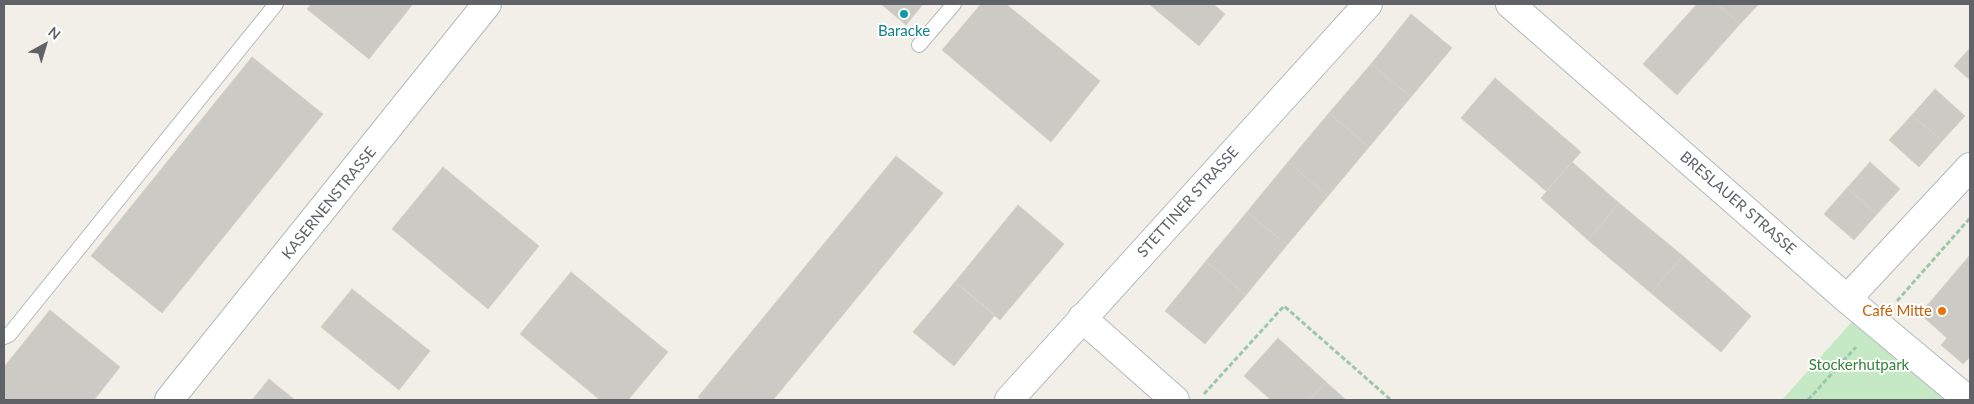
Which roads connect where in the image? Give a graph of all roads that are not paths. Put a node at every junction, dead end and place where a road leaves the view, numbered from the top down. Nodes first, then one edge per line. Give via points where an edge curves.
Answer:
1 (276, 4) edge
2 (488, 4) edge
3 (954, 4) edge
4 (1368, 4) edge
5 (1510, 4) edge
6 (919, 45) dead end
7 (1970, 167) edge
8 (1847, 298) junction
9 (1082, 318) junction
10 (4, 337) edge
11 (170, 400) edge
12 (1009, 400) edge
13 (1176, 400) edge
14 (1968, 400) edge

1 - 10 lane via 9,335
2 - 11 street, KASERNENSTRASSE
3 - 6 lane
4 - 9 street, STETTINER STRASSE
5 - 8 street, BRESLAUER STRASSE
7 - 8 street
8 - 14 street, BRESLAUER STRASSE
9 - 12 street, STETTINER STRASSE
9 - 13 street

